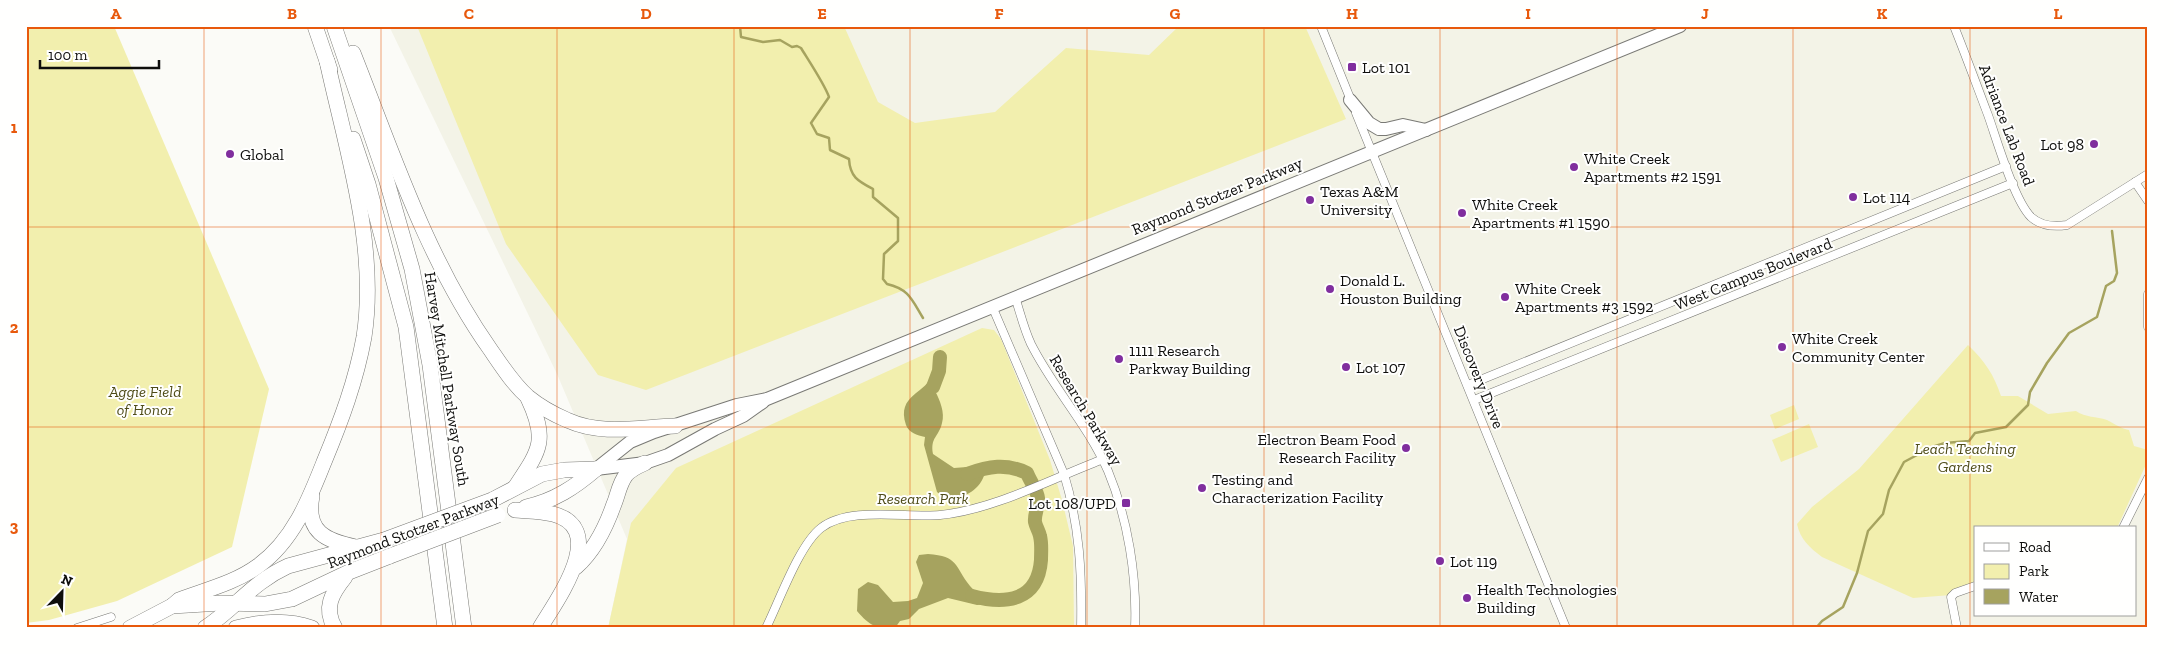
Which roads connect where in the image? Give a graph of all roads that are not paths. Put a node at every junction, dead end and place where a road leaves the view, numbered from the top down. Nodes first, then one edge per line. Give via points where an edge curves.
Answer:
1 (315, 26) edge
2 (334, 26) edge
3 (343, 26) edge
4 (1321, 26) edge
5 (1680, 26) edge
6 (1954, 26) edge
7 (327, 61) junction
8 (1350, 100) junction
9 (1426, 130) junction
10 (1373, 152) junction
11 (2006, 166) junction
12 (2148, 174) edge
13 (2135, 182) junction
14 (2013, 183) junction
15 (2148, 201) edge
16 (2148, 294) edge
17 (1015, 297) junction
18 (992, 306) junction
19 (2148, 327) edge
20 (1545, 354) junction
21 (1551, 369) junction
22 (1468, 385) junction
23 (527, 396) junction
24 (767, 399) junction
25 (1474, 400) junction
26 (676, 426) junction
27 (1101, 460) junction
28 (646, 463) junction
29 (596, 469) junction
30 (1064, 474) junction
31 (2148, 478) edge
32 (314, 487) junction
33 (516, 487) junction
34 (515, 510) junction
35 (2124, 526) edge
36 (360, 548) junction
37 (575, 568) junction
38 (349, 572) junction
39 (1974, 586) edge
40 (235, 604) junction
41 (172, 606) junction
42 (111, 617) dead end
43 (77, 628) edge
44 (130, 628) edge
45 (205, 628) edge
46 (236, 628) edge
47 (312, 628) edge
48 (335, 628) edge
49 (445, 628) edge
50 (464, 628) edge
51 (540, 628) edge
52 (766, 628) edge
53 (1081, 628) edge
54 (1135, 628) edge
55 (1566, 628) edge
56 (1957, 628) edge

1 - 7 highway, Harvey Mitchell Parkway South
2 - 50 highway, Harvey Mitchell Parkway South via 402,227 414,278 430,365
3 - 23 highway via 443,273 460,305 501,366
4 - 8 street, Discovery Drive
5 - 9 main road, Raymond Stotzer Parkway
6 - 11 street, Adriance Lab Road
7 - 32 highway via 364,233 368,281 364,336 357,369 340,424
7 - 49 highway, Harvey Mitchell Parkway South via 368,184 406,327
8 - 9 main road via 1369,123 1379,129 1403,125
8 - 10 street, Discovery Drive
9 - 10 main road, Raymond Stotzer Parkway
10 - 17 main road, Raymond Stotzer Parkway
10 - 22 street, Discovery Drive
11 - 14 street, Adriance Lab Road
11 - 20 street, West Campus Boulevard
12 - 13 street
13 - 14 street, Adriance Lab Road via 2067,225 2057,226 2036,220 2026,210
13 - 15 street
14 - 21 street, West Campus Boulevard
16 - 19 street
17 - 18 main road, Raymond Stotzer Parkway
17 - 27 street, Research Parkway via 1030,343 1084,426
18 - 24 main road, Raymond Stotzer Parkway
18 - 30 street
20 - 21 street
20 - 22 street, West Campus Boulevard
21 - 25 street, West Campus Boulevard
22 - 25 street, Discovery Drive
23 - 26 highway via 568,421 599,429
23 - 33 highway via 539,428 539,445 534,460
24 - 26 main road, Raymond Stotzer Parkway via 736,405
24 - 28 main road, Raymond Stotzer Parkway via 743,416
25 - 55 street, Discovery Drive
26 - 29 main road, Raymond Stotzer Parkway via 630,442
27 - 30 street
27 - 54 street, Research Parkway via 1113,488 1128,541 1134,576
28 - 29 main road, Raymond Stotzer Parkway
28 - 37 highway via 626,475 610,516
29 - 33 highway, Raymond Stotzer Parkway via 542,474
29 - 34 highway, Raymond Stotzer Parkway via 563,494 547,502
30 - 52 street via 982,506 940,515 868,515 834,521 809,540
30 - 53 street via 1076,524 1082,571
31 - 35 street
32 - 36 highway via 310,511 318,531 332,541
32 - 41 highway via 293,529 271,556 246,574 179,600
33 - 36 highway, Raymond Stotzer Parkway, bridge via 492,500
34 - 37 highway via 554,514 572,526 579,551
34 - 38 highway, Raymond Stotzer Parkway, bridge
36 - 40 highway, Raymond Stotzer Parkway via 288,566 254,586
37 - 51 highway
38 - 40 highway, Raymond Stotzer Parkway via 292,600
38 - 48 highway via 335,588 329,603
39 - 56 street via 1951,597
40 - 41 highway, Raymond Stotzer Parkway
40 - 45 highway, Raymond Stotzer Parkway
41 - 44 highway, Raymond Stotzer Parkway
42 - 43 street
46 - 47 highway via 277,621

